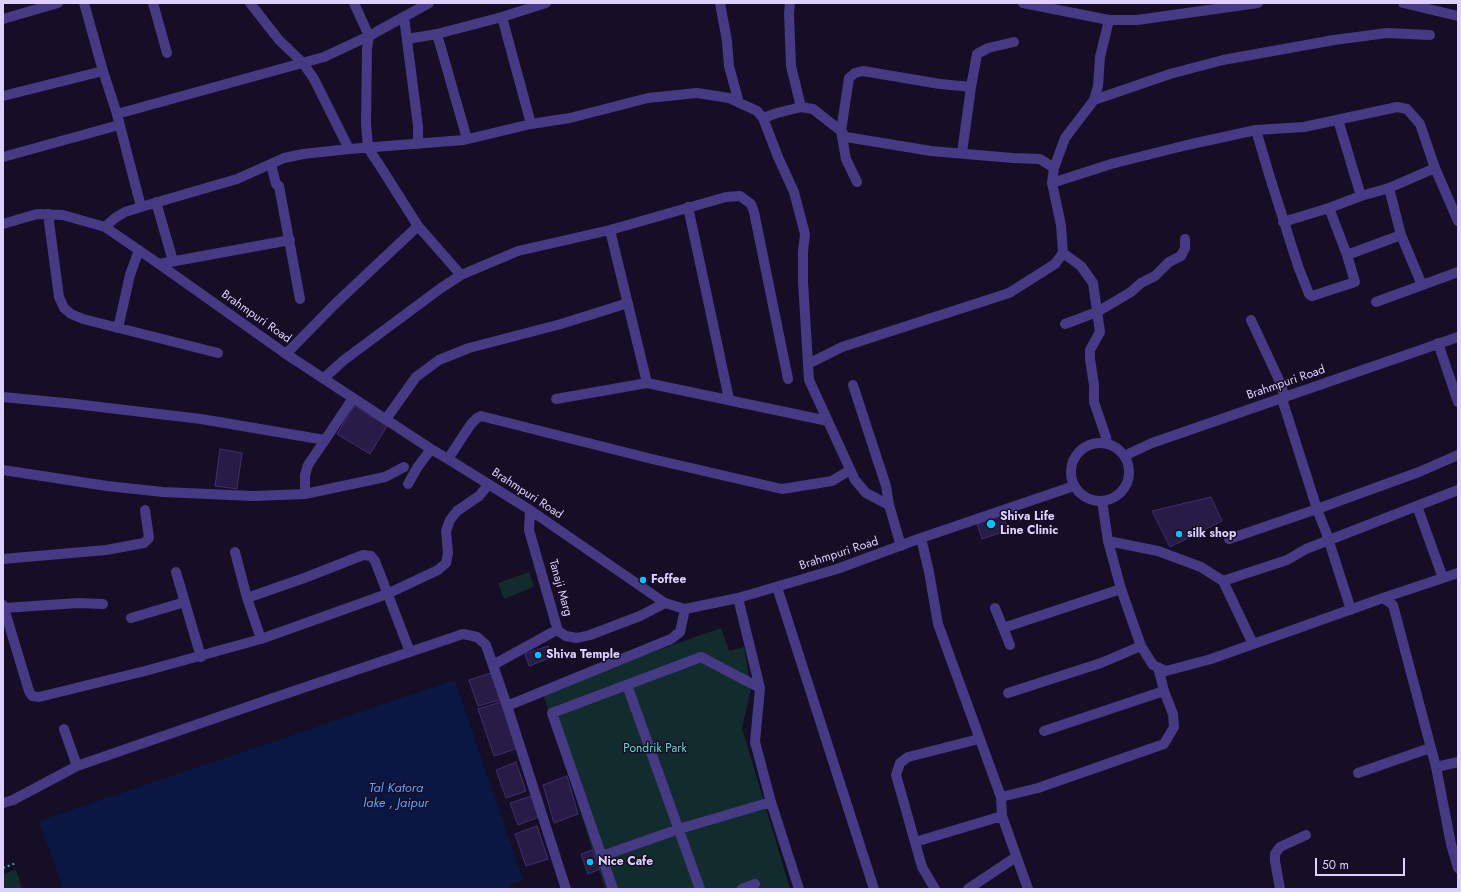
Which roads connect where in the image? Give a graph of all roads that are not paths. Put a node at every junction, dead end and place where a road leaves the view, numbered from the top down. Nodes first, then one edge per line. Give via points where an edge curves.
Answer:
1 (84, 3) edge
2 (152, 3) edge
3 (250, 3) edge
4 (354, 3) edge
5 (426, 3) edge
6 (546, 3) edge
7 (720, 3) edge
8 (790, 3) edge
9 (1023, 3) edge
10 (1254, 3) edge
11 (1258, 3) edge
12 (1403, 3) edge
13 (52, 4) edge
14 (1458, 16) edge
15 (404, 17) junction
16 (502, 17) junction
17 (3, 19) edge
18 (1109, 20) junction
19 (438, 34) junction
20 (1430, 35) dead end
21 (369, 36) junction
22 (407, 39) junction
23 (1014, 42) dead end
24 (167, 53) dead end
25 (303, 63) junction
26 (102, 71) junction
27 (971, 87) junction
28 (3, 96) edge
29 (1094, 100) junction
30 (739, 103) junction
31 (801, 107) junction
32 (117, 114) junction
33 (763, 118) junction
34 (1338, 120) junction
35 (531, 124) junction
36 (119, 125) junction
37 (841, 130) junction
38 (1256, 130) junction
39 (467, 139) junction
40 (418, 144) junction
41 (368, 148) junction
42 (349, 149) junction
43 (962, 153) junction
44 (3, 157) edge
45 (271, 164) junction
46 (1054, 168) junction
47 (1435, 168) junction
48 (857, 182) dead end
49 (1052, 183) junction
50 (1389, 188) junction
51 (1361, 196) junction
52 (156, 202) junction
53 (141, 207) junction
54 (688, 207) junction
55 (1329, 208) junction
56 (48, 214) junction
57 (1458, 221) edge
58 (1283, 222) junction
59 (3, 224) edge
60 (418, 226) junction
61 (104, 227) junction
62 (610, 230) junction
63 (1401, 235) junction
64 (1185, 239) dead end
65 (290, 240) junction
66 (139, 250) junction
67 (1063, 253) junction
68 (1348, 255) junction
69 (173, 262) junction
70 (159, 264) junction
71 (1458, 272) edge
72 (461, 275) junction
73 (1422, 285) junction
74 (300, 299) dead end
75 (1376, 302) dead end
76 (628, 303) junction
77 (1097, 312) junction
78 (1251, 320) dead end
79 (1065, 324) dead end
80 (118, 328) junction
81 (1458, 337) edge
82 (1438, 343) junction
83 (218, 353) dead end
84 (286, 354) junction
85 (808, 364) junction
86 (324, 378) junction
87 (788, 379) dead end
88 (647, 382) junction
89 (853, 384) dead end
90 (3, 397) edge
91 (353, 398) junction
92 (1284, 398) junction
93 (556, 399) dead end
94 (729, 399) junction
95 (1458, 402) edge
96 (386, 419) junction
97 (828, 421) junction
98 (325, 440) junction
99 (1107, 444) junction
100 (431, 449) junction
101 (1458, 455) edge
102 (1124, 456) junction
103 (448, 458) junction
104 (404, 467) dead end
105 (3, 470) edge
106 (850, 470) junction
107 (408, 484) dead end
108 (489, 484) junction
109 (1074, 486) junction
110 (1458, 490) edge
111 (306, 494) junction
112 (1102, 501) junction
113 (889, 505) junction
114 (1417, 506) junction
115 (1317, 509) junction
116 (145, 510) dead end
117 (530, 510) junction
118 (921, 538) junction
119 (1229, 539) dead end
120 (1329, 540) junction
121 (1108, 541) junction
122 (901, 546) junction
123 (235, 552) dead end
124 (3, 559) edge
125 (176, 572) dead end
126 (1458, 573) edge
127 (1443, 578) junction
128 (1223, 581) junction
129 (777, 587) junction
130 (1121, 589) junction
131 (387, 594) junction
132 (247, 598) junction
133 (738, 598) junction
134 (1383, 598) junction
135 (185, 602) junction
136 (665, 603) junction
137 (103, 604) dead end
138 (4, 607) edge
139 (995, 608) dead end
140 (685, 609) junction
141 (1351, 610) junction
142 (131, 618) dead end
143 (1003, 628) junction
144 (553, 632) dead end
145 (261, 639) junction
146 (1254, 644) junction
147 (1010, 646) dead end
148 (1141, 646) junction
149 (410, 652) junction
150 (201, 657) junction
151 (493, 665) junction
152 (1158, 668) junction
153 (627, 684) junction
154 (760, 688) junction
155 (1164, 691) junction
156 (1008, 693) dead end
157 (507, 706) junction
158 (64, 729) dead end
159 (1044, 731) dead end
160 (979, 739) junction
161 (1430, 748) junction
162 (1458, 762) edge
163 (77, 766) junction
164 (1436, 767) junction
165 (1358, 772) dead end
166 (1001, 797) junction
167 (771, 802) junction
168 (3, 803) edge
169 (1002, 816) junction
170 (679, 829) junction
171 (1306, 835) dead end
172 (915, 842) junction
173 (602, 856) junction
174 (1016, 857) junction
175 (1458, 868) edge
176 (754, 884) dead end
177 (1278, 888) edge
178 (566, 889) edge
179 (613, 889) edge
180 (700, 889) edge
181 (742, 889) edge
182 (799, 889) edge
183 (874, 889) edge
184 (935, 889) edge
185 (968, 889) edge
186 (1028, 889) edge

1 - 26 street
2 - 24 street
3 - 25 street via 279,40
4 - 21 street
5 - 15 street
6 - 16 street
7 - 30 street via 729,66
8 - 31 street via 791,66
9 - 18 street
10 - 11 street
10 - 18 street via 1137,20
12 - 14 street
13 - 17 street
15 - 21 street
15 - 22 street
16 - 19 street
16 - 35 street
18 - 29 street via 1100,57 1098,86
19 - 22 street
19 - 39 street
20 - 29 street via 1387,33 1223,60 1170,74
21 - 25 street via 324,57
21 - 41 street via 366,124
22 - 40 street
23 - 27 street via 988,48 977,54
25 - 32 street
25 - 42 street via 314,79
26 - 28 street
26 - 32 street
27 - 37 street via 863,71 855,73 849,78
27 - 43 street
29 - 46 street via 1065,138
30 - 33 street via 757,111
30 - 35 street via 730,98 697,92 648,98 570,118
31 - 33 street
31 - 37 street via 813,109
32 - 36 street
33 - 85 street via 794,192 805,234 803,252
34 - 38 street via 1304,127
34 - 47 street via 1397,107 1407,109 1420,124
34 - 51 street
35 - 39 street
36 - 44 street
36 - 53 street
37 - 43 street via 846,137 931,151
37 - 48 street via 846,158
38 - 49 street via 1111,164
38 - 58 street
39 - 40 street
40 - 41 street
41 - 42 street
41 - 60 street
42 - 45 street via 303,154
43 - 46 street via 1040,159
45 - 52 street via 237,179
45 - 65 street via 276,184 279,186
46 - 49 street
47 - 50 street
47 - 57 street
49 - 67 street via 1061,225
50 - 51 street
50 - 63 street
51 - 55 street
52 - 53 street
52 - 69 street
53 - 61 street via 115,218
54 - 62 street
54 - 87 street via 733,196 740,196 751,204
54 - 94 street
55 - 58 street
55 - 68 street
56 - 59 street, Brahmpuri Road via 37,214
56 - 61 street, Brahmpuri Road via 63,215
56 - 80 street via 59,297 64,308 83,319
58 - 68 street via 1298,266 1312,296 1355,282
60 - 72 street
60 - 84 street
61 - 66 street, Brahmpuri Road
62 - 72 street via 518,251
62 - 76 street
63 - 68 street
63 - 73 street
64 - 77 street via 1185,248 1181,256 1169,262 1155,276 1131,292
65 - 69 street
65 - 74 street
66 - 70 street, Brahmpuri Road
66 - 80 street via 130,275
67 - 77 street via 1081,266 1093,283
67 - 85 street via 1055,264 1009,292 842,347
69 - 70 street
70 - 84 street, Brahmpuri Road
71 - 73 street
72 - 86 street via 340,363
73 - 75 street
76 - 88 street
76 - 96 street via 469,348 439,360 416,376
77 - 79 street
77 - 99 street via 1100,332 1090,350 1090,359 1094,402
78 - 92 street via 1280,382
80 - 83 street
81 - 82 street, Brahmpuri Road
82 - 92 street, Brahmpuri Road
82 - 95 street
84 - 86 street, Brahmpuri Road
85 - 97 street via 809,380
86 - 91 street, Brahmpuri Road
88 - 93 street
88 - 94 street
89 - 113 street via 886,486
90 - 98 street via 201,419
91 - 96 street, Brahmpuri Road
91 - 98 street
92 - 102 street, Brahmpuri Road via 1152,443
92 - 115 street
94 - 97 street
96 - 100 street, Brahmpuri Road
97 - 106 street
98 - 111 street via 308,465 305,475
99 - 102 street via 1114,446
99 - 109 street via 1085,446 1076,454 1071,464 1070,476
100 - 103 street, Brahmpuri Road
100 - 107 street
101 - 115 street
102 - 112 street via 1128,465 1126,485 1120,493
103 - 106 street via 471,424 481,416 782,489 832,481
103 - 108 street, Brahmpuri Road
104 - 111 street via 385,477
105 - 111 street via 163,492 253,496
106 - 113 street via 866,493
108 - 117 street, Brahmpuri Road
108 - 131 street via 480,496 457,511 450,520 446,531 446,563 438,570
109 - 112 street via 1086,498
109 - 118 street, Brahmpuri Road
110 - 114 street
112 - 121 street
113 - 122 street
114 - 120 street
114 - 127 street
115 - 119 street
115 - 120 street
116 - 124 street via 149,538 144,543 106,550
117 - 136 street, Brahmpuri Road
117 - 136 street, Tanaji Marg via 529,530 558,631 577,638 590,635 640,616
118 - 122 street, Brahmpuri Road
118 - 160 street via 938,624
120 - 128 street via 1287,560
120 - 141 street
121 - 128 street via 1158,551 1201,567
121 - 130 street
122 - 129 street, Brahmpuri Road
123 - 132 street
125 - 135 street
126 - 127 street
127 - 134 street
128 - 146 street
129 - 133 street, Brahmpuri Road
129 - 183 street
130 - 143 street
130 - 148 street
131 - 132 street via 375,561 371,556 363,555
131 - 145 street
131 - 149 street
132 - 145 street
133 - 140 street, Brahmpuri Road
133 - 154 street
134 - 141 street
134 - 161 street via 1393,605 1397,615
135 - 142 street
135 - 150 street
136 - 140 street, Brahmpuri Road
137 - 138 street
138 - 150 street via 32,696 39,697
139 - 143 street
140 - 157 street via 680,632 671,639
141 - 146 street
143 - 147 street
144 - 151 street
145 - 150 street
146 - 152 street via 1166,671
148 - 152 street via 1153,665
148 - 156 street via 1101,663
149 - 151 street via 463,634 477,637 486,645
149 - 163 street
151 - 157 street
152 - 155 street
153 - 154 street via 701,657
153 - 170 street
153 - 173 street via 552,713
154 - 167 street via 755,742
155 - 159 street
155 - 166 street via 1173,714 1174,727 1164,744 1038,788
157 - 178 street
158 - 163 street
160 - 166 street
160 - 172 street via 908,757 900,763 896,775
161 - 164 street
161 - 165 street
162 - 164 street
163 - 168 street
164 - 175 street
166 - 169 street
167 - 170 street
167 - 182 street
169 - 172 street
169 - 174 street
170 - 173 street
170 - 180 street
171 - 177 street via 1280,847 1275,854
172 - 184 street via 922,867
173 - 179 street
174 - 185 street
174 - 186 street
176 - 181 street

